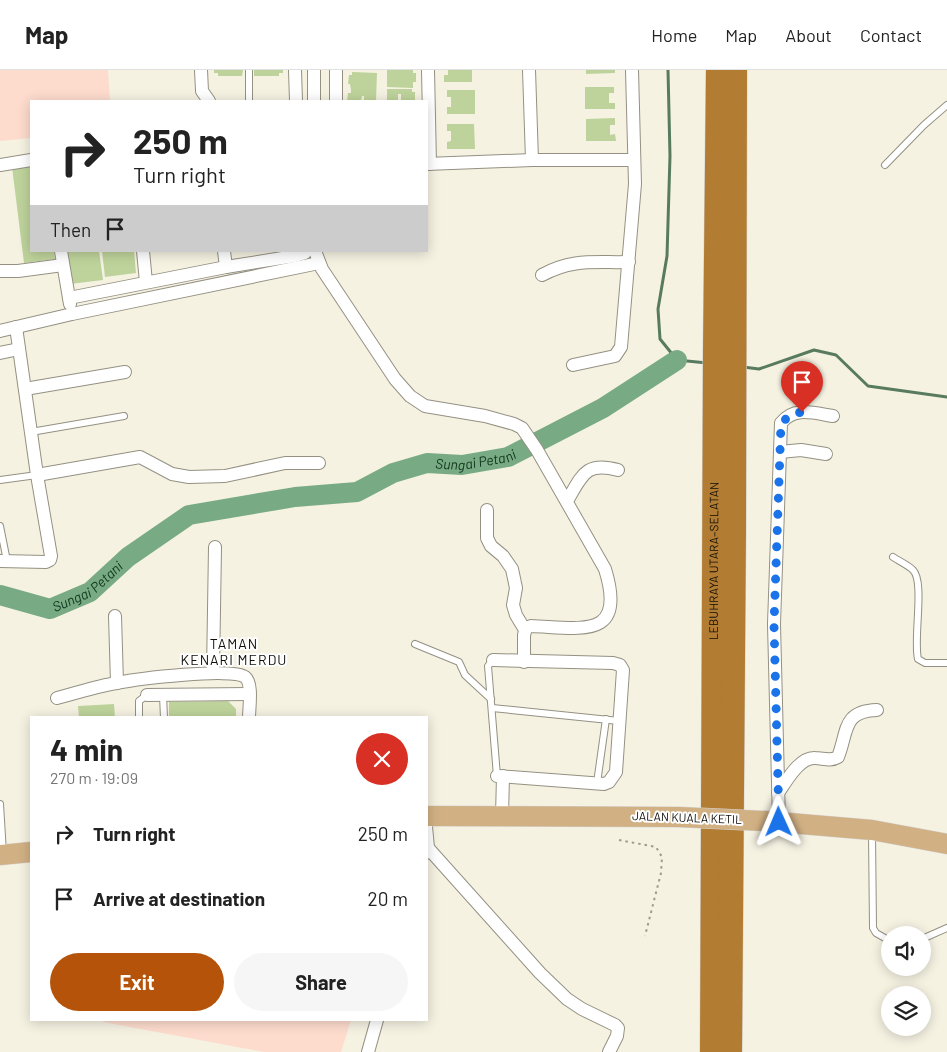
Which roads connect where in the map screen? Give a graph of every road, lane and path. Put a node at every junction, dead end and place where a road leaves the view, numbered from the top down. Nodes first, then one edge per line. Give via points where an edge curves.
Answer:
1 (201, 70) edge
2 (249, 70) edge
3 (295, 70) edge
4 (314, 70) edge
5 (336, 70) edge
6 (428, 70) edge
7 (530, 70) edge
8 (632, 70) edge
9 (718, 70) edge
10 (735, 70) edge
11 (209, 100) edge
12 (249, 100) edge
13 (296, 100) edge
14 (314, 100) edge
15 (336, 100) edge
16 (947, 105) edge
17 (30, 160) edge
18 (532, 160) junction
19 (634, 160) junction
20 (428, 164) edge
21 (0, 165) edge
22 (885, 165) dead end
23 (61, 252) edge
24 (143, 252) edge
25 (224, 252) edge
26 (312, 254) edge
27 (629, 262) junction
28 (63, 265) junction
29 (226, 267) junction
30 (0, 271) edge
31 (542, 275) dead end
32 (146, 282) junction
33 (68, 298) junction
34 (72, 314) junction
35 (16, 327) junction
36 (0, 331) edge
37 (725, 333) junction
38 (19, 349) junction
39 (0, 352) edge
40 (573, 365) dead end
41 (125, 372) dead end
42 (25, 389) junction
43 (725, 398) junction
44 (124, 416) dead end
45 (833, 416) dead end
46 (31, 432) junction
47 (780, 452) junction
48 (826, 454) dead end
49 (319, 463) dead end
50 (618, 470) dead end
51 (38, 475) junction
52 (0, 480) edge
53 (567, 501) junction
54 (487, 510) dead end
55 (0, 526) edge
56 (215, 547) dead end
57 (893, 557) dead end
58 (3, 561) edge
59 (115, 616) dead end
60 (525, 630) junction
61 (415, 644) dead end
62 (493, 660) joint
63 (524, 662) junction
64 (947, 663) edge
65 (213, 672) junction
66 (117, 683) junction
67 (249, 694) junction
68 (147, 695) joint
69 (163, 695) junction
70 (57, 698) dead end
71 (491, 698) junction
72 (492, 708) junction
73 (877, 710) dead end
74 (139, 716) edge
75 (164, 716) edge
76 (249, 716) edge
77 (606, 719) junction
78 (619, 720) junction
79 (500, 776) junction
80 (597, 783) junction
81 (778, 793) junction
82 (0, 804) edge
83 (428, 816) edge
84 (502, 816) junction
85 (772, 822) junction
86 (872, 830) junction
87 (619, 840) dead end
88 (947, 844) edge
89 (30, 852) edge
90 (428, 852) edge
91 (2, 855) edge
92 (947, 928) edge
93 (931, 935) edge
94 (645, 936) dead end
95 (881, 936) edge
96 (377, 1021) edge
97 (368, 1052) edge
98 (609, 1052) edge
99 (712, 1052) edge
100 (730, 1052) edge

1 - 11 street via 202,90
2 - 12 lane
3 - 13 street
4 - 14 street
5 - 15 street
6 - 20 street
7 - 18 street
8 - 19 street
9 - 37 highway, LEBUHRAYA UTARA–SELATAN
10 - 37 highway, LEBUHRAYA UTARA–SELATAN
16 - 22 lane
17 - 21 street
18 - 19 street
18 - 20 street
19 - 27 street
23 - 28 street
24 - 32 street
25 - 29 street
26 - 29 street
26 - 34 street
26 - 53 street via 395,379 410,396 425,406 485,416 522,428
27 - 31 street via 574,262
27 - 40 street via 619,352 608,358
28 - 30 street
28 - 33 street
29 - 32 street
32 - 33 street
33 - 34 street
34 - 35 street
35 - 36 street
35 - 38 street
37 - 43 highway, LEBUHRAYA UTARA–SELATAN
38 - 39 street
38 - 42 street
41 - 42 street
42 - 46 street
43 - 99 highway, LEBUHRAYA UTARA–SELATAN
43 - 100 highway, LEBUHRAYA UTARA–SELATAN
44 - 46 lane
45 - 47 street via 802,412 785,418 781,423
46 - 51 street
47 - 48 street via 801,450
47 - 81 street via 774,624
49 - 51 street via 285,463 225,476 189,477 172,474 140,457
50 - 53 street via 594,467 583,476
51 - 52 lane
51 - 58 street via 50,560
53 - 60 street via 605,568 610,610 602,623 595,626 531,626
54 - 60 street via 487,538 512,569 516,588 513,605
55 - 58 lane
56 - 65 street
57 - 64 lane via 914,570 918,580 918,659 926,663
59 - 66 street
60 - 63 street
61 - 71 lane via 459,662 465,675
62 - 63 street
62 - 71 lane via 488,666
63 - 78 street via 620,665
65 - 66 street
65 - 67 street via 238,673 246,677
66 - 70 street
67 - 69 street
67 - 76 street
68 - 69 street
68 - 74 lane via 139,701
69 - 75 lane
71 - 72 lane
72 - 77 lane
72 - 79 lane
73 - 81 street via 866,710 850,719 838,757 804,761
77 - 78 lane
77 - 80 lane
78 - 80 street via 616,772 609,782
79 - 80 street
79 - 84 street
81 - 85 street
82 - 91 lane
83 - 84 main road, JALAN KUALA KETIL
84 - 85 main road, JALAN KUALA KETIL, bridge via 679,817
85 - 86 main road, JALAN KUALA KETIL
86 - 88 main road, JALAN KUALA KETIL
86 - 95 lane via 873,928
87 - 94 path via 656,847 662,857 662,873
89 - 91 main road
90 - 98 street via 540,973 582,1009 615,1024 617,1036
92 - 93 lane
96 - 97 street

